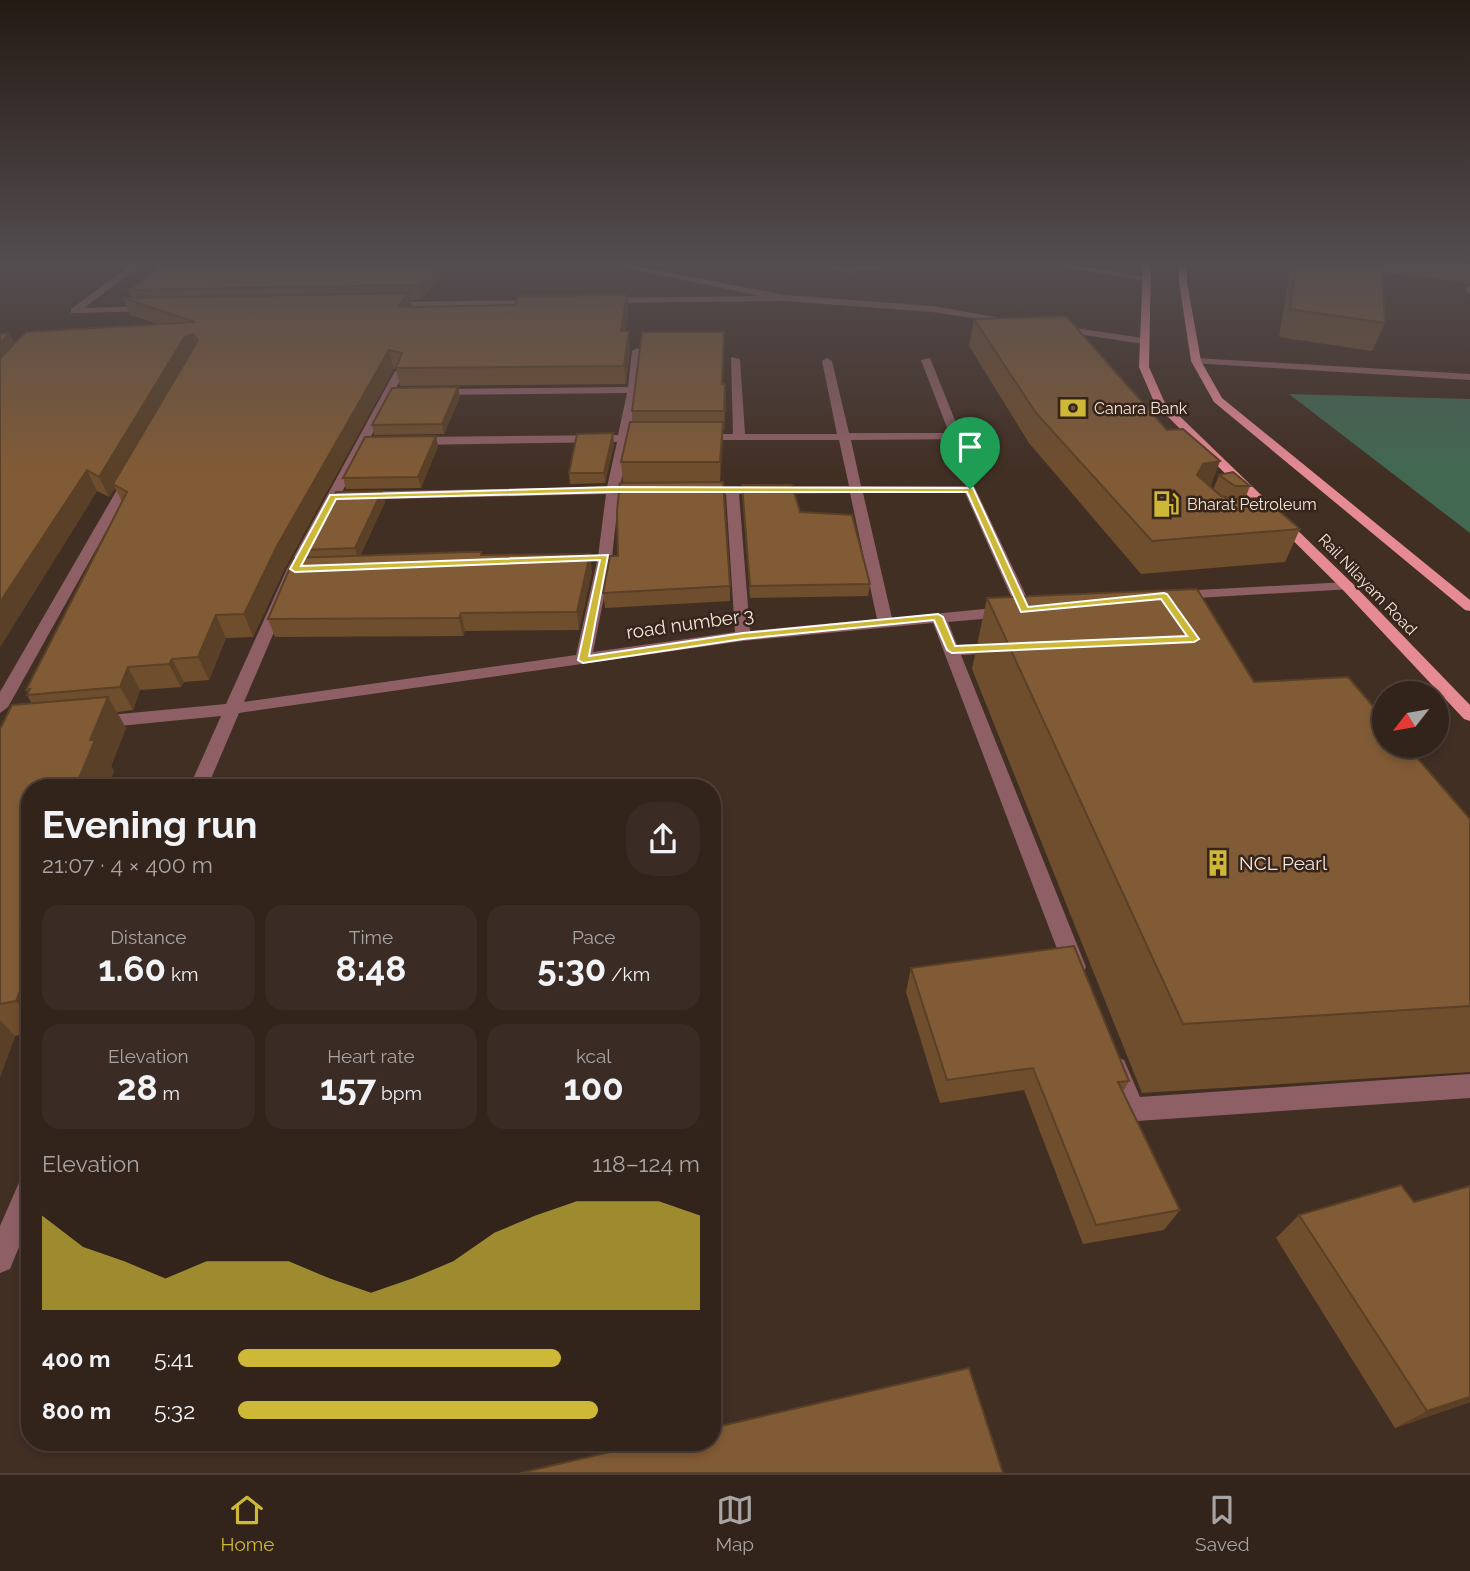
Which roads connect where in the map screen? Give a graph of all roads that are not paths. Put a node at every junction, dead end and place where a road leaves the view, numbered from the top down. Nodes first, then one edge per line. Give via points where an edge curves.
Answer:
1 (1094, 334) edge
2 (1143, 334) edge
3 (1192, 334) edge
4 (1143, 341) junction
5 (637, 351) edge
6 (735, 359) dead end
7 (926, 360) dead end
8 (1196, 360) junction
9 (827, 361) dead end
10 (399, 373) edge
11 (1470, 377) edge
12 (633, 390) junction
13 (429, 392) edge
14 (844, 436) junction
15 (956, 436) junction
16 (977, 436) dead end
17 (621, 437) junction
18 (660, 438) edge
19 (687, 438) edge
20 (739, 439) junction
21 (404, 442) edge
22 (136, 466) edge
23 (613, 490) junction
24 (652, 490) edge
25 (692, 490) edge
26 (855, 490) junction
27 (732, 491) junction
28 (333, 496) junction
29 (1285, 524) junction
30 (1263, 525) edge
31 (1347, 586) junction
32 (1167, 601) edge
33 (1470, 607) edge
34 (938, 617) junction
35 (885, 621) junction
36 (743, 636) junction
37 (1019, 647) edge
38 (952, 650) junction
39 (583, 660) junction
40 (0, 707) edge
41 (231, 709) junction
42 (1470, 715) edge
43 (82, 723) edge
44 (202, 779) edge
45 (1084, 990) edge
46 (1110, 1054) edge
47 (1470, 1086) edge
48 (21, 1207) edge
49 (1, 1253) edge

1 - 4 street
2 - 4 main road, Rail Nilayam Road
3 - 8 main road
4 - 29 main road, Rail Nilayam Road via 1144,367 1160,402 1244,493
5 - 12 street
6 - 20 street
7 - 15 street
8 - 11 street
8 - 33 main road via 1218,400
9 - 14 street
10 - 28 street via 395,392 370,442
12 - 13 street
12 - 17 street
14 - 15 street
14 - 20 street
14 - 26 street
15 - 16 street
17 - 18 street
17 - 21 street
17 - 23 street
19 - 20 street
22 - 40 street
23 - 24 street
23 - 28 street
23 - 39 street
25 - 27 street
26 - 27 street
26 - 34 street, road number 3 via 970,489 1031,610
26 - 35 street
27 - 36 street
28 - 41 street
29 - 30 street
29 - 31 main road, Rail Nilayam Road
31 - 32 street
31 - 42 main road, Rail Nilayam Road
34 - 35 street, road number 3
34 - 38 street
35 - 36 street, road number 3
36 - 39 street, road number 3
37 - 38 street
38 - 45 street
39 - 41 street, road number 3
41 - 43 street, road number 3
41 - 44 street
46 - 47 street via 1130,1104 1137,1109
48 - 49 street

